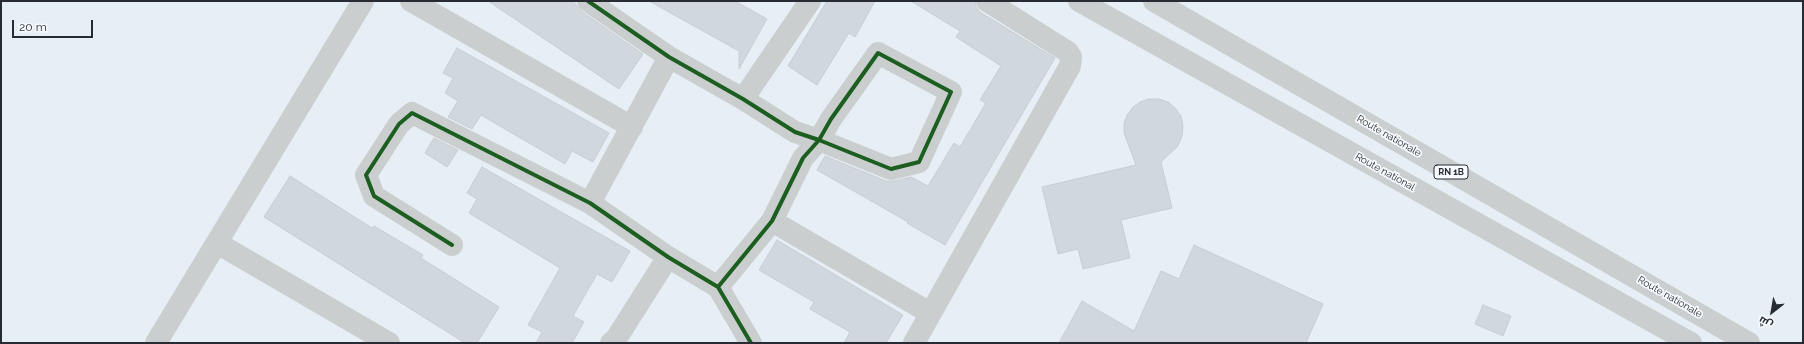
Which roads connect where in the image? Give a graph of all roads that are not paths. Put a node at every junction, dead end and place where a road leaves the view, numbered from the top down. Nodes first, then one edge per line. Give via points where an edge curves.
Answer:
1 (363, 1) edge
2 (410, 1) edge
3 (588, 1) edge
4 (810, 1) edge
5 (987, 1) edge
6 (1079, 1) edge
7 (1154, 1) edge
8 (669, 57) junction
9 (743, 99) junction
10 (632, 127) junction
11 (819, 140) junction
12 (590, 203) junction
13 (772, 221) junction
14 (216, 243) junction
15 (452, 245) dead end
16 (668, 257) junction
17 (718, 288) junction
18 (930, 314) junction
19 (615, 342) edge
20 (156, 343) edge
21 (389, 343) edge
22 (750, 343) edge
23 (914, 343) edge
24 (1691, 343) edge
25 (1749, 343) edge

1 - 14 street
2 - 10 street
3 - 8 street
4 - 9 street
5 - 18 street via 1068,52 1071,57 1070,66
6 - 24 street, Route national
7 - 25 street, Route nationale / RN 1B
8 - 9 street
8 - 10 street
9 - 11 street via 794,132
10 - 12 street
11 - 11 street via 891,169 919,162 952,92 878,53
11 - 13 street via 803,158
12 - 15 street via 412,113 398,124 366,174 374,196
12 - 16 street
13 - 17 street
13 - 18 street
14 - 20 street
14 - 21 street
16 - 17 street
16 - 19 street
17 - 22 street
18 - 23 street

